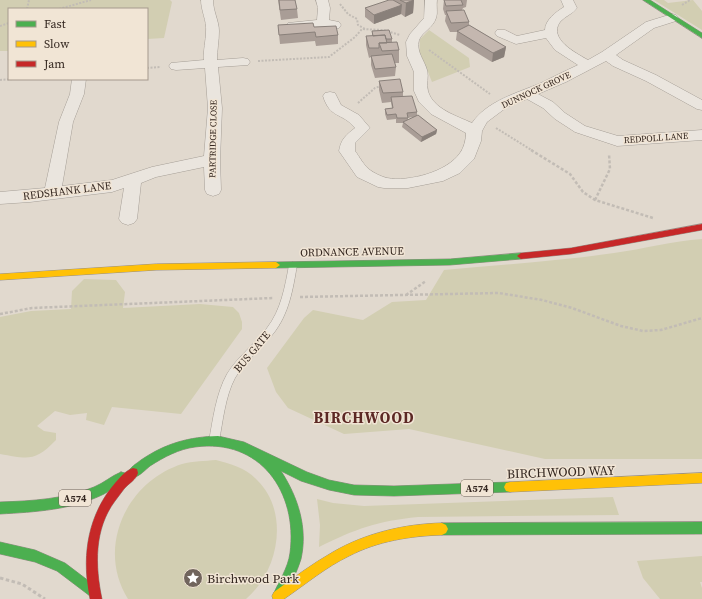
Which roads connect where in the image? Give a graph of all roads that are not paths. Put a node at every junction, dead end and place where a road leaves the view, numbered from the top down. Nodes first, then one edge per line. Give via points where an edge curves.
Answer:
1 (207, 0) edge
2 (322, 0) edge
3 (431, 0) edge
4 (567, 0) edge
5 (646, 0) edge
6 (672, 18) junction
7 (292, 26) edge
8 (501, 33) dead end
9 (551, 33) junction
10 (702, 36) edge
11 (606, 55) junction
12 (243, 62) road end
13 (211, 64) junction
14 (588, 65) junction
15 (176, 66) dead end
16 (79, 80) edge
17 (527, 93) junction
18 (330, 96) dead end
19 (702, 106) edge
20 (478, 125) junction
21 (702, 135) edge
22 (212, 160) junction
23 (133, 180) junction
24 (213, 190) dead end
25 (53, 192) junction
26 (0, 198) edge
27 (128, 219) dead end
28 (702, 227) edge
29 (293, 265) junction
30 (0, 277) edge
31 (214, 441) junction
32 (259, 455) junction
33 (141, 464) junction
34 (702, 478) edge
35 (0, 508) edge
36 (702, 528) edge
37 (0, 548) edge
38 (95, 596) edge
39 (277, 598) edge

1 - 13 street, PARTRIDGE CLOSE via 213,30
2 - 7 street via 329,24
3 - 20 street via 430,18 413,39 412,48 414,60 420,67 422,92 426,101 445,117
4 - 9 street via 571,8 556,19
5 - 6 main road
6 - 10 main road
6 - 11 street, DUNNOCK GROVE via 650,25
8 - 9 street via 516,40
9 - 14 street via 560,48
11 - 14 street, DUNNOCK GROVE
11 - 19 street
12 - 13 street
13 - 15 street
13 - 22 street, PARTRIDGE CLOSE via 215,108
14 - 17 street, DUNNOCK GROVE
16 - 25 street via 77,94 66,122
17 - 20 street, DUNNOCK GROVE via 502,104
17 - 21 street, REDPOLL LANE via 580,129 617,141
18 - 20 street via 333,106 344,115 353,117 363,128 348,142 350,156 364,173 384,183 408,183 437,177 454,169 468,155
22 - 23 street, REDSHANK LANE via 152,172
22 - 24 street, PARTRIDGE CLOSE
23 - 25 street, REDSHANK LANE via 112,186
23 - 27 street
25 - 26 street, REDSHANK LANE
28 - 29 main road, ORDNANCE AVENUE via 571,250 504,258 450,262
29 - 30 main road, ORDNANCE AVENUE via 156,267
29 - 31 lane, BUS GATE via 287,298 281,312 270,330 230,378
31 - 32 main road, A574 via 238,445
31 - 33 main road, A574 via 189,443 164,450
32 - 34 main road, BIRCHWOOD WAY / A574 via 320,483 355,490 394,491
32 - 39 main road, A574 via 280,474 294,499 298,530 294,564
33 - 35 main road, A574 via 98,491 65,502
33 - 38 main road, A574 via 120,483 103,508 93,535 89,564
36 - 39 main road, A574 via 427,529 384,536 344,552
37 - 38 main road, A574 via 35,556 61,567

